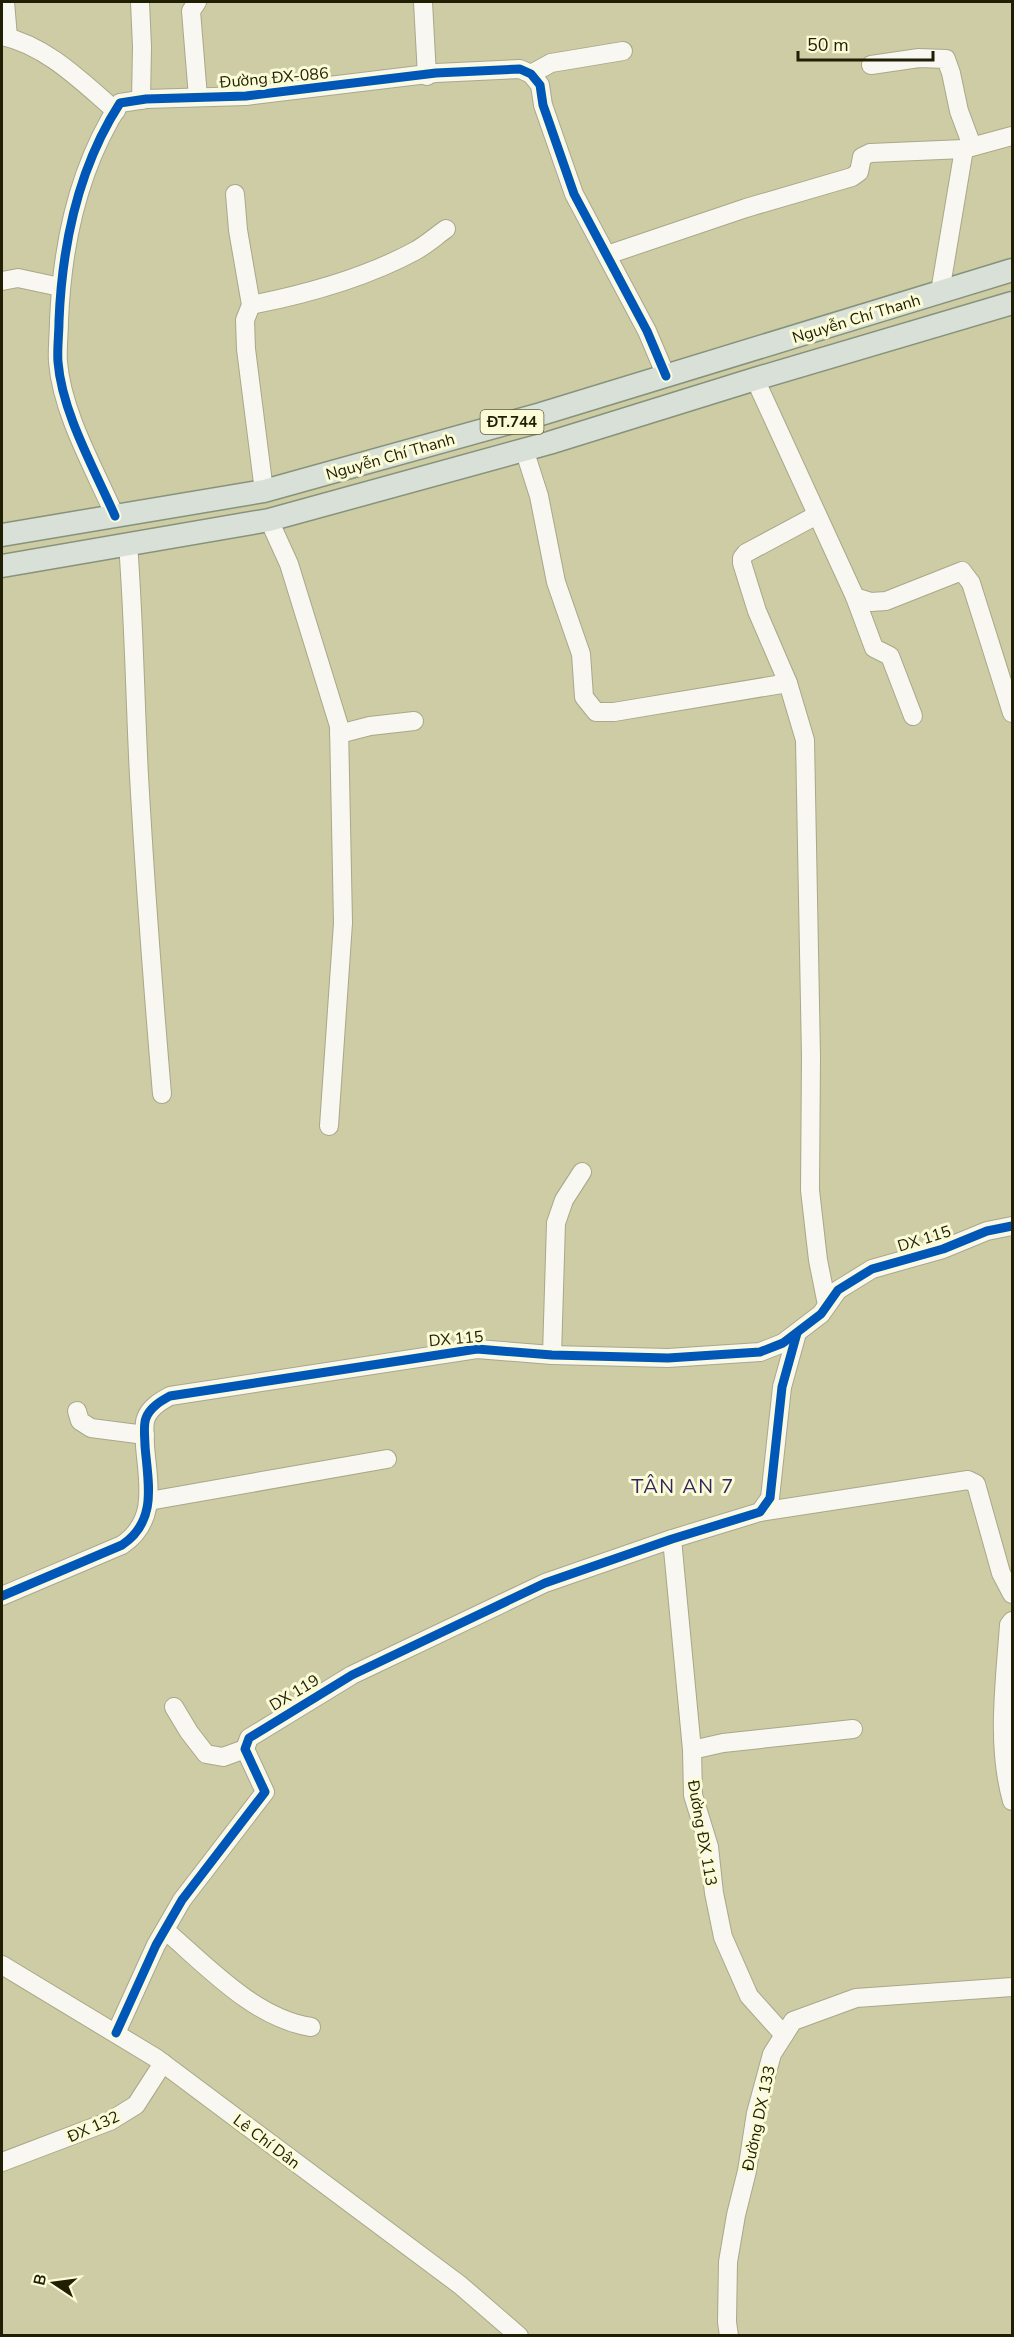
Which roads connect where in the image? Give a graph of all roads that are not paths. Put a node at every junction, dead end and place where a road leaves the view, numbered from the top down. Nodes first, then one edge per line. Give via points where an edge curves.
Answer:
1 (5, 2) edge
2 (140, 2) edge
3 (197, 2) edge
4 (423, 2) edge
5 (5, 37) edge
6 (623, 51) dead end
7 (871, 65) dead end
8 (531, 74) junction
9 (427, 76) junction
10 (198, 98) junction
11 (141, 100) junction
12 (116, 111) junction
13 (1012, 135) edge
14 (968, 147) junction
15 (235, 195) dead end
16 (446, 229) dead end
17 (607, 255) junction
18 (1012, 270) edge
19 (2, 281) edge
20 (60, 287) junction
21 (940, 292) junction
22 (1012, 303) edge
23 (251, 305) junction
24 (950, 323) junction
25 (666, 376) junction
26 (755, 379) junction
27 (524, 449) junction
28 (264, 491) junction
29 (817, 515) junction
30 (115, 516) junction
31 (269, 520) junction
32 (2, 536) edge
33 (128, 544) junction
34 (2, 566) edge
35 (855, 597) junction
36 (788, 683) junction
37 (1012, 713) edge
38 (913, 716) dead end
39 (414, 721) dead end
40 (339, 734) junction
41 (162, 1094) dead end
42 (329, 1126) dead end
43 (582, 1172) dead end
44 (1012, 1226) edge
45 (827, 1305) junction
46 (797, 1333) junction
47 (552, 1355) junction
48 (77, 1411) dead end
49 (145, 1435) junction
50 (387, 1459) dead end
51 (149, 1501) junction
52 (760, 1512) junction
53 (672, 1539) junction
54 (1012, 1594) edge
55 (2, 1596) edge
56 (1012, 1621) edge
57 (174, 1707) dead end
58 (853, 1729) dead end
59 (245, 1749) junction
60 (692, 1750) junction
61 (1012, 1801) edge
62 (165, 1930) junction
63 (2, 1965) edge
64 (1012, 1987) edge
65 (311, 2027) dead end
66 (116, 2033) junction
67 (784, 2035) junction
68 (163, 2063) junction
69 (2, 2162) edge
70 (519, 2336) edge
71 (729, 2336) edge

1 - 5 street
2 - 11 street
3 - 10 street via 191,11
4 - 9 street
5 - 12 street via 32,45
6 - 8 street via 551,63
7 - 14 street via 919,58 946,59
8 - 9 street, Đường ĐX-086 via 520,69
8 - 17 street via 540,85 566,175
9 - 10 street, Đường ĐX-086
10 - 11 street, Đường ĐX-086
11 - 12 street, Đường ĐX-086 via 120,103
12 - 20 street via 106,126 77,199 66,239
13 - 14 street
14 - 17 street via 870,153 862,157 859,172 852,177
14 - 21 street
15 - 23 street
16 - 23 street via 415,250 342,282
17 - 25 street
18 - 21 main road, Nguyễn Chí Thanh / ĐT.744
19 - 20 street via 18,278
20 - 30 street via 58,363 70,415
21 - 24 main road
21 - 25 main road, Nguyễn Chí Thanh / ĐT.744
22 - 24 main road, Nguyễn Chí Thanh / ĐT.744
23 - 28 street via 245,320 246,349
24 - 26 main road, Nguyễn Chí Thanh / ĐT.744
25 - 28 main road, Nguyễn Chí Thanh / ĐT.744
26 - 27 main road, Nguyễn Chí Thanh / ĐT.744
26 - 29 street
27 - 31 main road, Nguyễn Chí Thanh / ĐT.744
27 - 36 street via 539,496 556,582 581,654 584,697 596,712
28 - 30 main road, Nguyễn Chí Thanh / ĐT.744
28 - 31 main road
29 - 35 street
29 - 36 street via 742,558 757,611
30 - 32 main road, Nguyễn Chí Thanh / ĐT.744
31 - 33 main road, Nguyễn Chí Thanh / ĐT.744
31 - 40 street via 289,564
33 - 34 main road, Nguyễn Chí Thanh / ĐT.744
33 - 41 street via 139,774
35 - 37 street via 886,602 962,571 971,583
35 - 38 street via 874,648 890,656
36 - 45 street via 802,726 807,758 810,1190
39 - 40 street
40 - 42 street via 343,923
43 - 47 street via 564,1200 556,1223
44 - 45 street, DX 115 via 872,1269 838,1290
45 - 46 street, DX 115
46 - 47 street, DX 115 via 760,1352 668,1358
46 - 52 street via 782,1387 770,1498
47 - 49 street, DX 115 via 477,1349 170,1396 157,1403 146,1418
48 - 49 street via 80,1421 91,1428
49 - 51 street, DX 115
50 - 51 street
51 - 55 street, DX 115 via 147,1515 135,1537
52 - 53 street, DX 119
52 - 54 street, DX 119 via 968,1480 976,1484 1001,1573
53 - 59 street, DX 119 via 545,1583 352,1675 249,1738
53 - 60 street, Đường ĐX 113
56 - 61 street via 1003,1714 1005,1778
57 - 59 street via 206,1754 223,1757
58 - 60 street
59 - 62 street via 265,1792 182,1900
60 - 67 street, Đường ĐX 113 via 693,1795 709,1847 723,1938 749,1995
62 - 65 street via 268,2012
62 - 66 street
63 - 66 street, Lê Chí Dân
64 - 67 street, Đường DX 133 via 856,1998 794,2021
66 - 68 street, Lê Chí Dân
67 - 71 street, Đường DX 133 via 772,2054 736,2215 728,2262
68 - 69 street, ĐX 132 via 136,2104 110,2121
68 - 70 street, Lê Chí Dân via 460,2285

